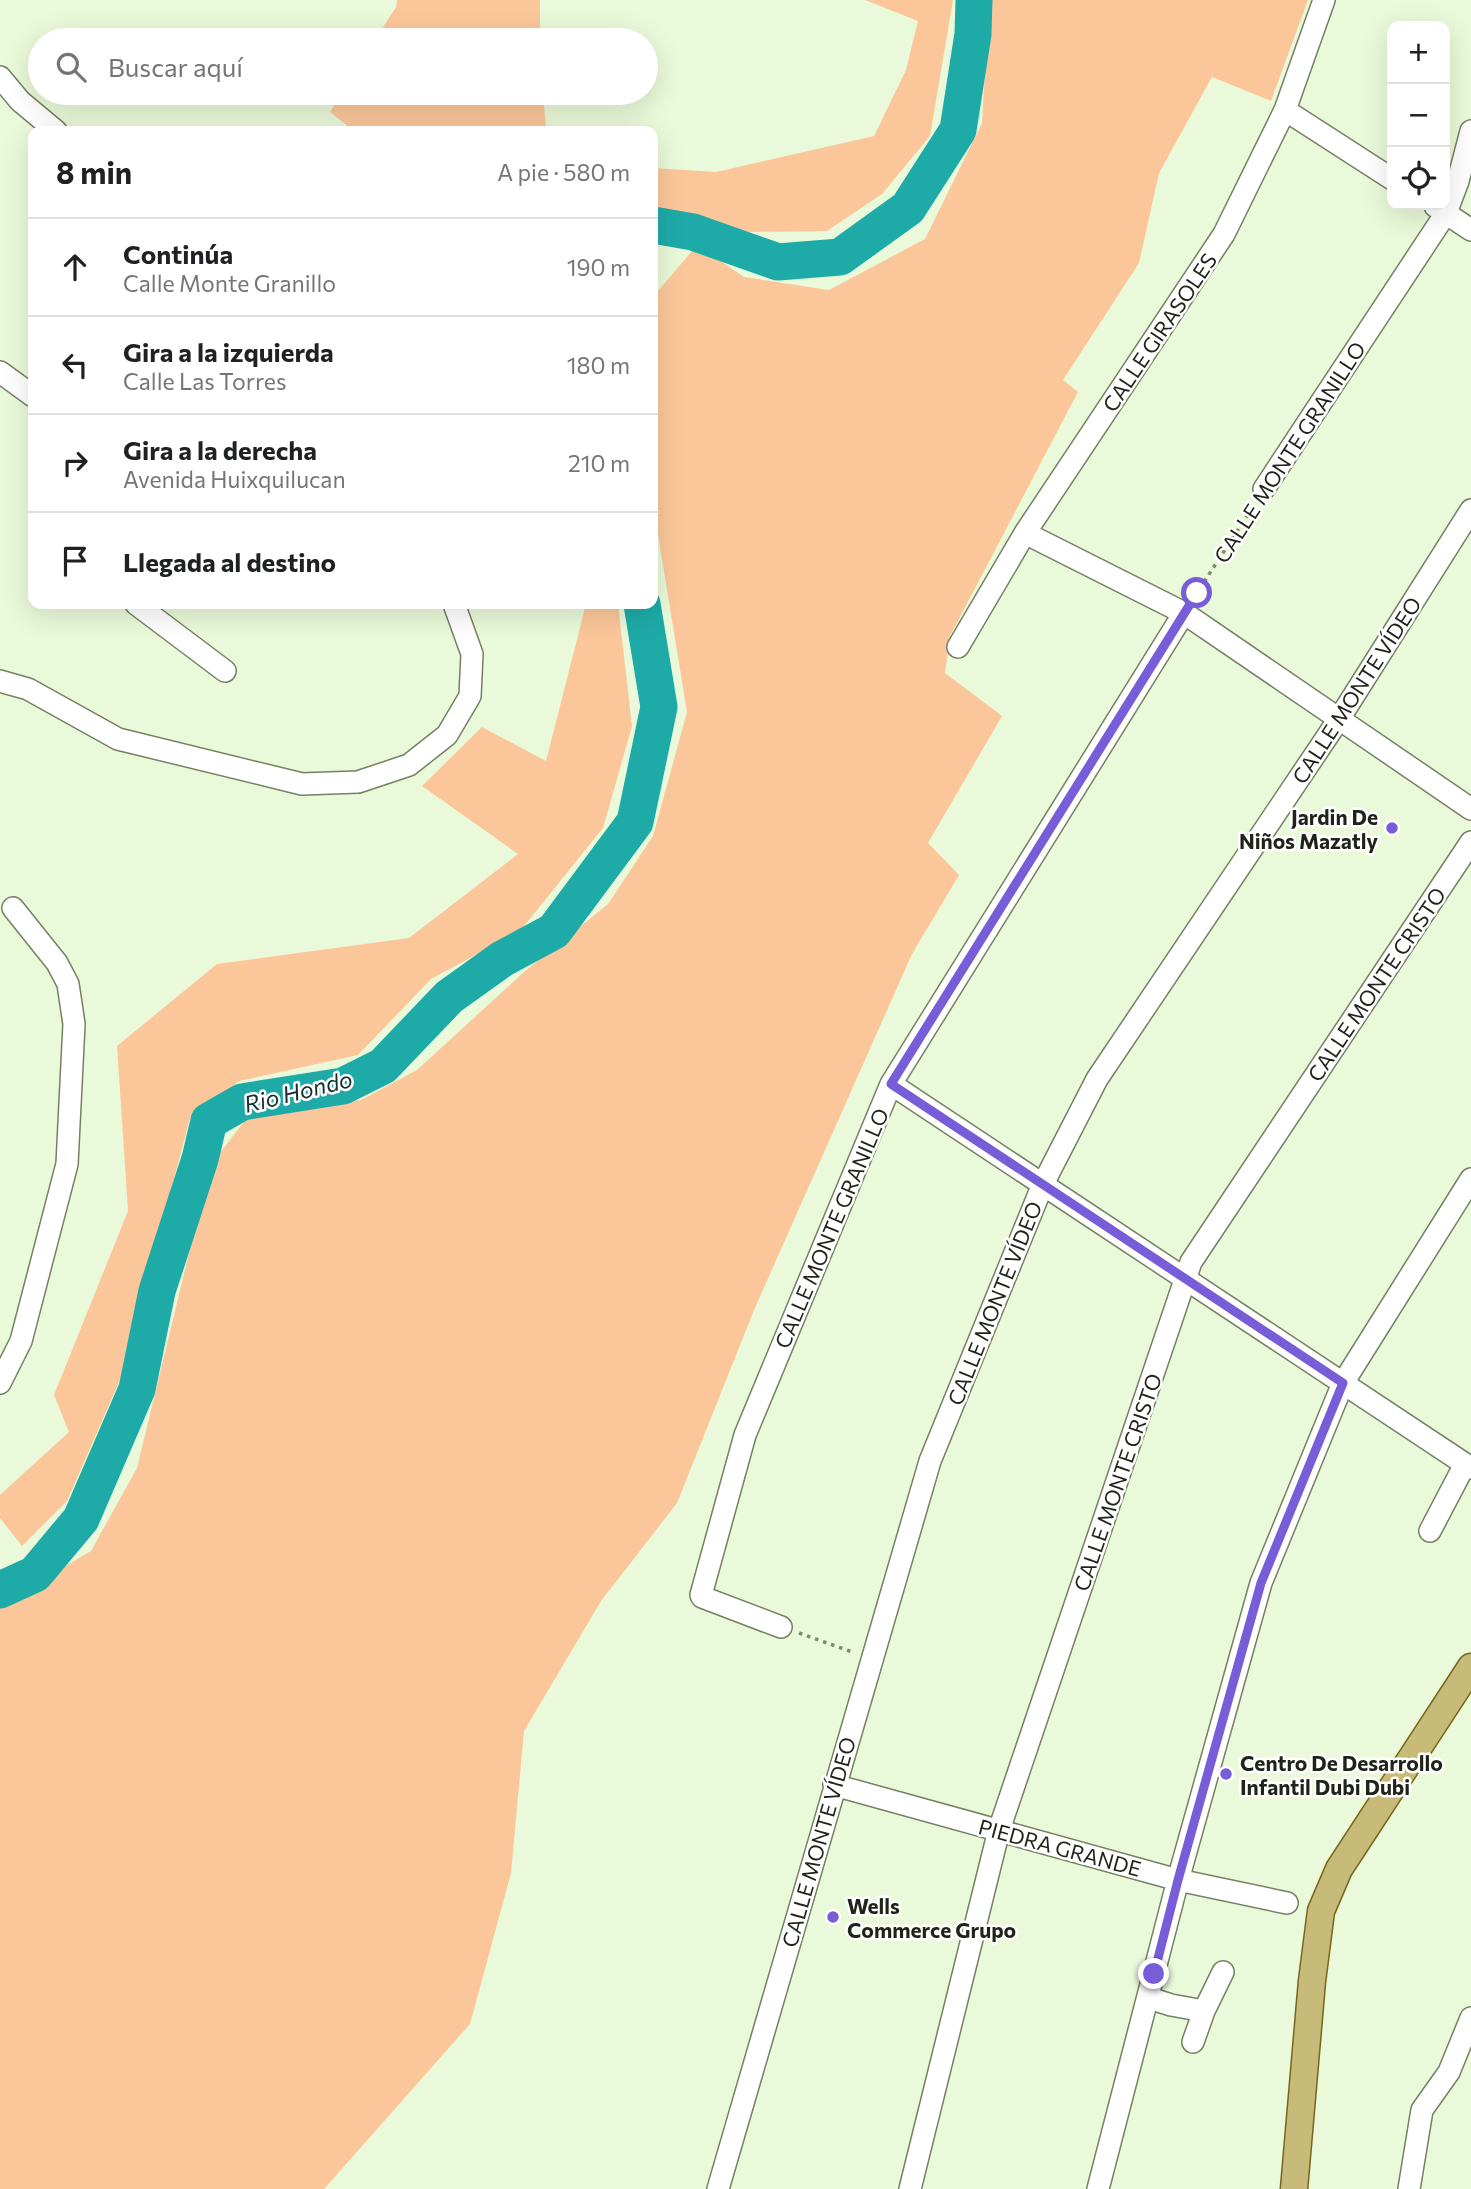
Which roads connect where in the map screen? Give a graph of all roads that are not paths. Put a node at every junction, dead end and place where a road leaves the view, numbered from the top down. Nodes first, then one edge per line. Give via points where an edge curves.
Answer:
1 (1324, 0) edge
2 (0, 77) edge
3 (1285, 110) junction
4 (50, 126) edge
5 (1471, 131) edge
6 (1387, 175) edge
7 (1450, 193) edge
8 (1438, 210) edge
9 (1441, 210) edge
10 (1471, 230) edge
11 (0, 372) edge
12 (28, 392) edge
13 (1264, 489) road end
14 (1471, 510) edge
15 (1025, 533) junction
16 (143, 609) edge
17 (456, 609) edge
18 (1184, 613) junction
19 (958, 647) dead end
20 (225, 671) dead end
21 (0, 681) edge
22 (1339, 719) junction
23 (1471, 809) edge
24 (1471, 842) edge
25 (13, 908) dead end
26 (891, 1084) junction
27 (1471, 1179) edge
28 (1043, 1184) junction
29 (1185, 1278) junction
30 (0, 1383) edge
31 (1343, 1383) junction
32 (1468, 1466) edge
33 (1430, 1531) dead end
34 (781, 1627) road end
35 (1471, 1667) edge
36 (834, 1784) junction
37 (999, 1830) junction
38 (1178, 1880) junction
39 (1287, 1903) dead end
40 (1223, 1972) dead end
41 (1149, 1998) junction
42 (1204, 2011) junction
43 (1471, 2018) edge
44 (1193, 2042) dead end
45 (1449, 2072) junction
46 (1471, 2073) edge
47 (718, 2189) edge
48 (909, 2189) edge
49 (1098, 2189) edge
50 (1294, 2189) edge
51 (1409, 2189) edge

1 - 3 street, CALLE GIRASOLES
2 - 4 street
3 - 6 street
3 - 15 street, CALLE GIRASOLES via 1224,234
5 - 7 street, CALLE MONTE GRANILLO via 1458,181
8 - 13 street, CALLE MONTE GRANILLO
9 - 10 street
11 - 12 street
14 - 22 street, CALLE MONTE VÍDEO
15 - 18 street
15 - 19 street, CALLE GIRASOLES
16 - 20 street
17 - 21 street via 472,654 470,696 447,735 409,765 358,782 302,784 118,739 28,690
18 - 22 street
18 - 26 street, CALLE MONTE GRANILLO
22 - 23 street
22 - 28 street, CALLE MONTE VÍDEO via 1097,1079
24 - 29 street, CALLE MONTE CRISTO via 1191,1262
25 - 30 street via 57,963 68,984 74,1024 67,1164 21,1341
26 - 28 street
26 - 34 street, CALLE MONTE GRANILLO via 745,1435 701,1595
27 - 31 street
28 - 29 street
28 - 36 street, CALLE MONTE VÍDEO via 930,1461
29 - 31 street
29 - 37 street, CALLE MONTE CRISTO
31 - 32 street
31 - 38 street via 1261,1583
32 - 33 street
35 - 50 main road via 1339,1869 1321,1911
36 - 37 street, PIEDRA GRANDE
36 - 47 street, CALLE MONTE VÍDEO
37 - 38 street, PIEDRA GRANDE
37 - 48 street, CALLE MONTE CRISTO
38 - 39 street, PIEDRA GRANDE
38 - 41 street
40 - 42 street
41 - 42 street
41 - 49 street
42 - 44 street
43 - 45 street
45 - 46 street
45 - 51 street via 1422,2110

